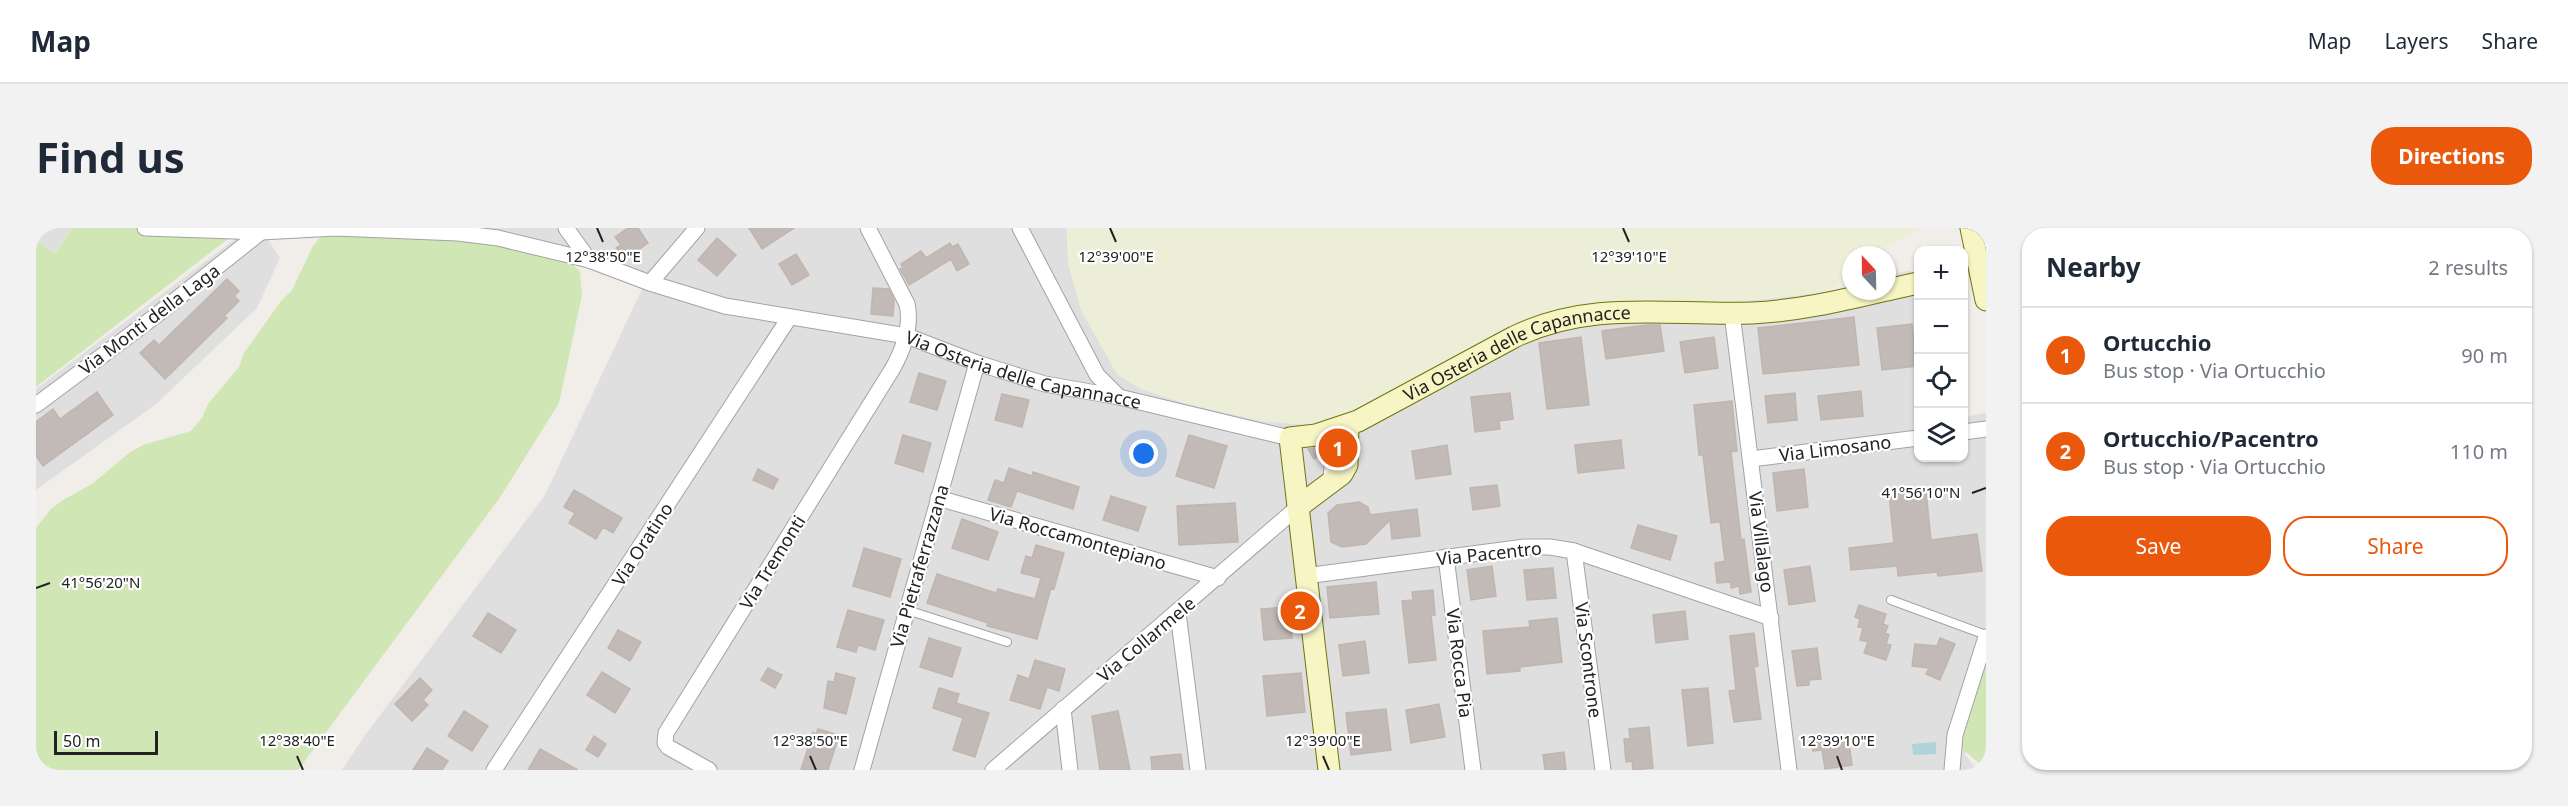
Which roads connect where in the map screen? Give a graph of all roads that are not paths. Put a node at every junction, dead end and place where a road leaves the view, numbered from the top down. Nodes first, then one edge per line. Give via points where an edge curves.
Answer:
1 (146, 228) edge
2 (566, 228) edge
3 (697, 228) edge
4 (868, 228) edge
5 (1020, 228) edge
6 (1971, 228) edge
7 (261, 232) junction
8 (589, 260) junction
9 (1971, 270) edge
10 (650, 283) junction
11 (1914, 284) edge
12 (1896, 288) edge
13 (1842, 299) edge
14 (1986, 300) edge
15 (1732, 313) junction
16 (789, 318) junction
17 (907, 336) junction
18 (977, 363) junction
19 (1119, 397) junction
20 (36, 405) edge
21 (1341, 428) junction
22 (1986, 429) edge
23 (1968, 431) edge
24 (1290, 438) junction
25 (1914, 439) edge
26 (1751, 459) junction
27 (938, 498) junction
28 (1298, 507) junction
29 (1575, 551) junction
30 (1446, 557) junction
31 (1305, 576) junction
32 (1218, 578) junction
33 (1891, 600) dead end
34 (907, 610) junction
35 (1178, 613) junction
36 (1771, 618) junction
37 (1986, 636) edge
38 (1007, 642) dead end
39 (1063, 709) junction
40 (494, 770) edge
41 (709, 770) edge
42 (862, 770) edge
43 (993, 770) edge
44 (1070, 770) edge
45 (1198, 770) edge
46 (1329, 770) edge
47 (1473, 770) edge
48 (1603, 770) edge
49 (1790, 770) edge
50 (1952, 770) edge

1 - 7 street, Via Osteria delle Capannacce
2 - 8 street
3 - 10 street
4 - 17 street via 908,304
5 - 19 street via 1098,375
6 - 9 street
7 - 8 street, Via Osteria delle Capannacce via 336,228 467,234
7 - 20 street, Via Monti della Laga
8 - 10 street, Via Osteria delle Capannacce
9 - 14 street
10 - 16 street, Via Osteria delle Capannacce via 725,306
11 - 12 street
13 - 15 street, Via Osteria delle Capannacce via 1792,309
15 - 21 street, Via Osteria delle Capannacce via 1615,312 1549,322
15 - 26 street, Via Villalago
16 - 17 street, Via Osteria delle Capannacce
16 - 40 street, Via Oratino
17 - 18 street, Via Osteria delle Capannacce
17 - 41 street, Via Tremonti via 893,368 666,733 665,743 669,747
18 - 19 street, Via Osteria delle Capannacce via 1045,384
18 - 27 street, Via Pietraferrazzana
19 - 24 street, Via Osteria delle Capannacce
21 - 24 street, Via Osteria delle Capannacce
21 - 28 street via 1347,465 1327,487
22 - 23 street
24 - 28 street
25 - 26 street, Via Limosano
26 - 36 street, Via Villalago
27 - 32 street, Via Roccamontepiano
27 - 34 street, Via Pietraferrazzana
28 - 31 street
28 - 32 street, Via Collarmele
29 - 30 street, Via Pacentro via 1525,547
29 - 36 street, Via Pacentro
29 - 48 street, Via Scontrone
30 - 31 street, Via Pacentro
30 - 47 street, Via Rocca Pia
31 - 46 street
32 - 35 street, Via Collarmele
33 - 37 lane
34 - 38 lane
34 - 42 street, Via Pietraferrazzana
35 - 39 street, Via Collarmele
35 - 45 street
36 - 49 street, Via Villalago
37 - 50 street via 1955,735
39 - 43 street, Via Collarmele
39 - 44 street

